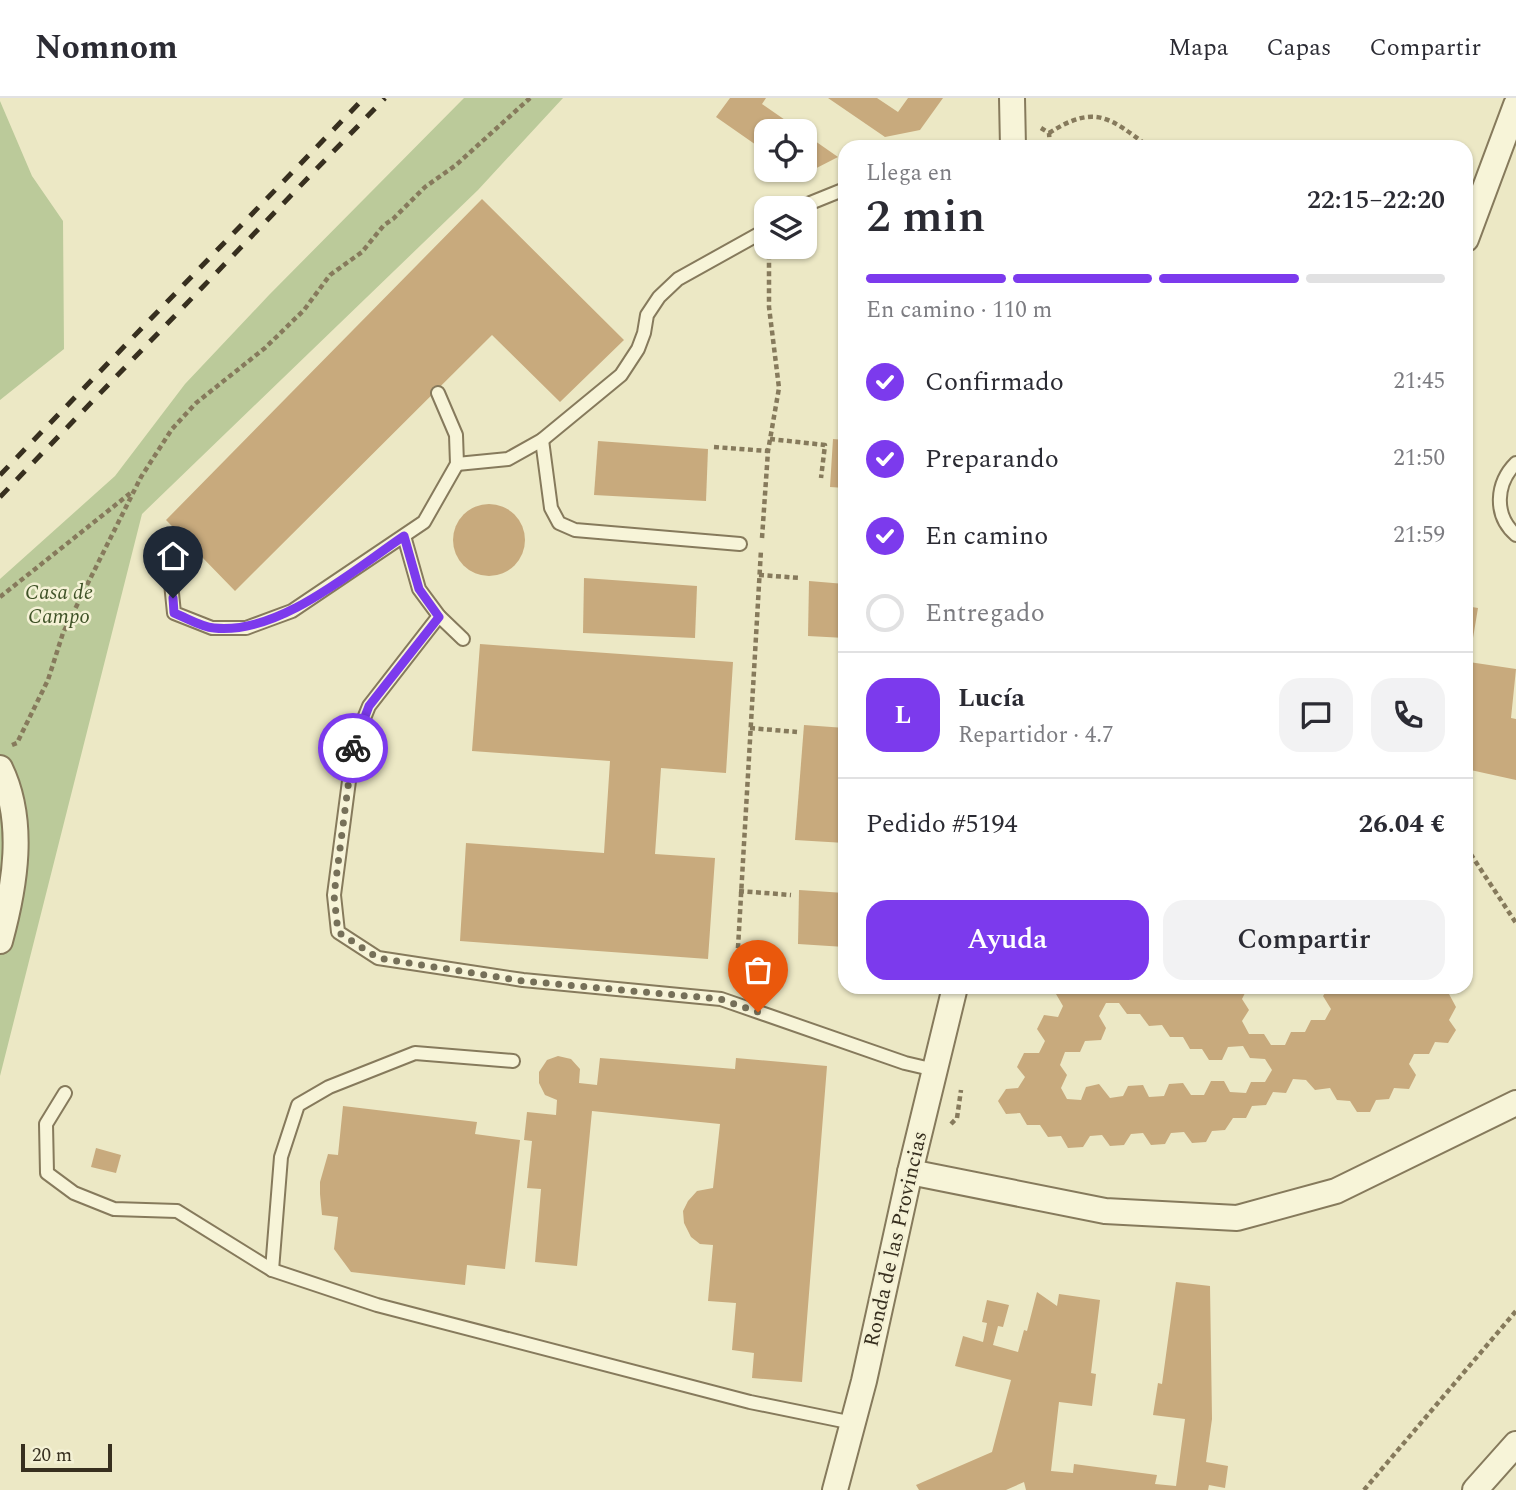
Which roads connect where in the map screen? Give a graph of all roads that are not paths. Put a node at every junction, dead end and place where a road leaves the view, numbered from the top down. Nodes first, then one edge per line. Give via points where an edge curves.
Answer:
1 (1012, 98) edge
2 (1516, 105) edge
3 (1013, 140) edge
4 (838, 192) edge
5 (817, 200) edge
6 (1473, 220) edge
7 (754, 237) edge
8 (438, 393) dead end
9 (542, 440) junction
10 (1516, 463) edge
11 (457, 464) junction
12 (1516, 535) edge
13 (404, 536) junction
14 (190, 544) dead end
15 (740, 544) dead end
16 (439, 617) junction
17 (463, 639) dead end
18 (2, 759) edge
19 (0, 941) edge
20 (953, 994) edge
21 (513, 1061) dead end
22 (934, 1070) junction
23 (65, 1093) dead end
24 (1516, 1102) edge
25 (910, 1171) junction
26 (272, 1270) junction
27 (853, 1423) junction
28 (1516, 1444) edge
29 (835, 1490) edge
30 (1475, 1490) edge

1 - 3 street
2 - 6 street
4 - 5 lane
7 - 9 lane via 678,279 659,297 647,315 638,349 621,375
8 - 11 lane via 456,435
9 - 11 lane via 508,458
9 - 15 lane via 551,508 559,523 575,530
10 - 12 lane via 1501,485 1499,500 1502,516
11 - 13 lane via 424,522
13 - 14 lane via 292,611 246,628 212,628 174,613 171,583
13 - 16 lane via 419,589
16 - 17 lane
16 - 22 lane via 369,706 354,743 334,895 338,932 378,958 523,981 720,999
18 - 19 street via 16,838
20 - 22 street, Ronda de las Provincias
21 - 26 lane via 415,1053 329,1087 298,1105 281,1157
22 - 25 street, Ronda de las Provincias
23 - 26 lane via 46,1125 47,1173 74,1193 114,1209 177,1211
24 - 25 street via 1336,1191 1237,1218 1105,1211
25 - 27 street, Ronda de las Provincias
26 - 27 lane via 377,1305 750,1402
27 - 29 street, Ronda de las Provincias
28 - 30 street

